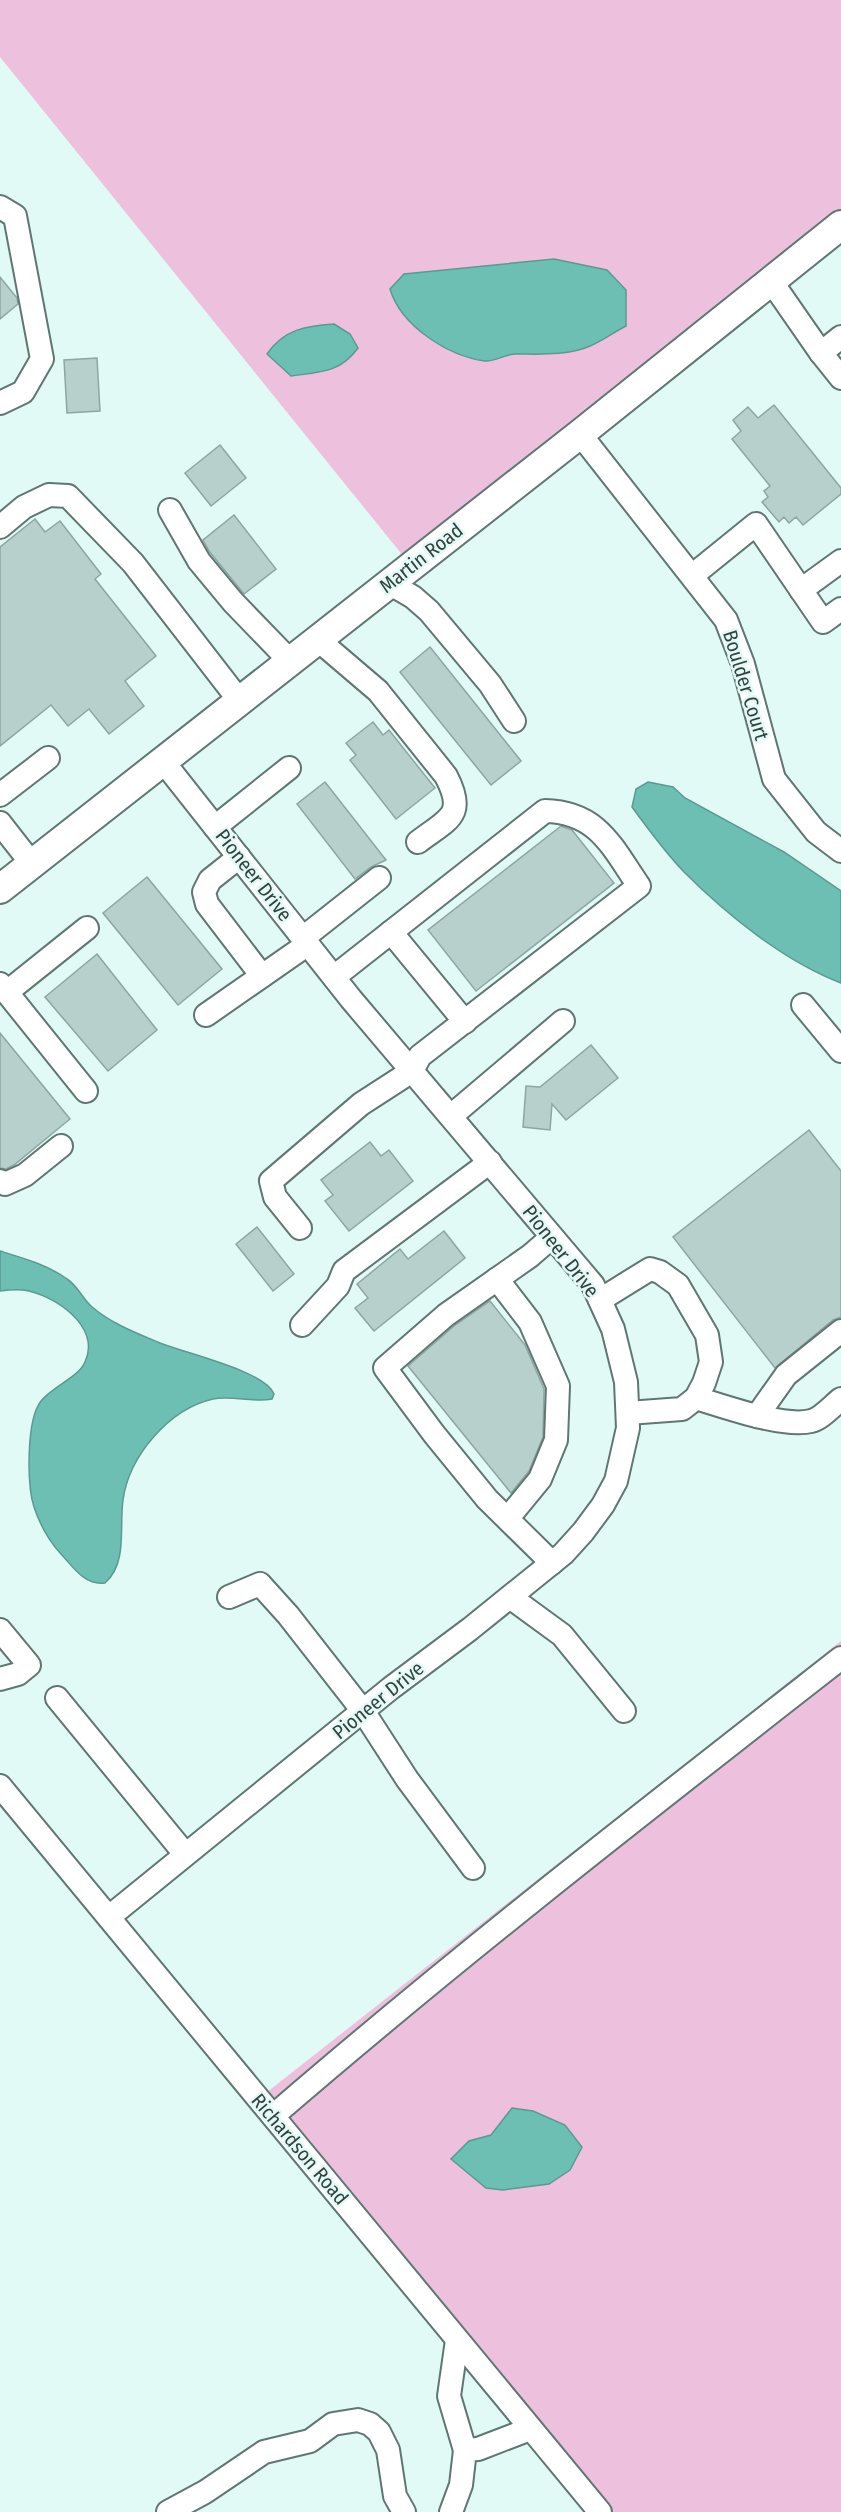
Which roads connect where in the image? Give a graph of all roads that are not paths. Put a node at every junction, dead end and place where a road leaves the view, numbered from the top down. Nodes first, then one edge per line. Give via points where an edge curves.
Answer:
1 (0, 207) edge
2 (841, 225) edge
3 (771, 281) junction
4 (841, 337) edge
5 (821, 353) junction
6 (841, 378) edge
7 (0, 403) edge
8 (580, 434) junction
9 (170, 510) dead end
10 (0, 527) edge
11 (841, 561) edge
12 (693, 575) junction
13 (389, 583) junction
14 (801, 590) junction
15 (841, 609) edge
16 (317, 639) junction
17 (290, 660) junction
18 (239, 700) junction
19 (514, 721) dead end
20 (48, 758) dead end
21 (162, 760) junction
22 (289, 768) dead end
23 (0, 795) edge
24 (0, 823) edge
25 (215, 827) junction
26 (837, 841) edge
27 (418, 842) dead end
28 (239, 857) junction
29 (32, 864) junction
30 (379, 878) dead end
31 (0, 889) edge
32 (87, 928) dead end
33 (391, 932) junction
34 (305, 941) junction
35 (262, 976) junction
36 (334, 977) junction
37 (3, 988) edge
38 (803, 1005) dead end
39 (206, 1015) dead end
40 (563, 1021) dead end
41 (465, 1022) junction
42 (841, 1051) edge
43 (412, 1071) junction
44 (86, 1091) dead end
45 (451, 1116) junction
46 (61, 1146) dead end
47 (490, 1162) junction
48 (0, 1181) edge
49 (300, 1228) dead end
50 (552, 1237) junction
51 (496, 1279) junction
52 (600, 1300) junction
53 (302, 1325) dead end
54 (841, 1331) edge
55 (696, 1398) junction
56 (841, 1399) edge
57 (628, 1413) junction
58 (757, 1416) junction
59 (507, 1518) junction
60 (552, 1563) junction
61 (229, 1597) dead end
62 (510, 1597) junction
63 (0, 1630) edge
64 (841, 1658) edge
65 (0, 1679) edge
66 (57, 1698) dead end
67 (363, 1711) junction
68 (624, 1711) dead end
69 (0, 1786) edge
70 (185, 1854) junction
71 (473, 1868) dead end
72 (109, 1917) junction
73 (273, 2116) junction
74 (457, 2340) junction
75 (530, 2429) junction
76 (465, 2450) junction
77 (168, 2512) edge
78 (404, 2512) edge
79 (451, 2512) edge
80 (600, 2512) edge

1 - 7 street via 15,216 42,359 23,392
2 - 3 main road, Martin Road
3 - 5 street
3 - 8 main road, Martin Road
4 - 5 street
5 - 6 street
8 - 12 street, Boulder Court
8 - 13 main road, Martin Road
9 - 17 street via 199,561
10 - 18 street via 24,507 49,495 68,496 133,563
11 - 14 street
12 - 14 street via 756,524
12 - 26 street, Boulder Court via 726,620 743,664 774,779 816,832
13 - 16 main road, Martin Road
13 - 19 street via 429,611
14 - 15 street via 823,622
16 - 17 main road, Martin Road
16 - 27 street via 378,691 453,790 457,804 452,816
17 - 18 main road, Martin Road
18 - 21 main road, Martin Road
20 - 23 street
21 - 25 street, Pioneer Drive
21 - 29 main road, Martin Road
22 - 25 street
24 - 29 street
25 - 28 street, Pioneer Drive
28 - 34 street, Pioneer Drive
28 - 35 street via 210,880 204,892 207,904
29 - 31 main road, Martin Road
30 - 34 street
32 - 37 street
33 - 36 street
33 - 41 street
33 - 41 street via 545,812 564,812 589,821 611,845 639,886
34 - 35 street
34 - 36 street, Pioneer Drive
35 - 39 street
36 - 43 street, Pioneer Drive
37 - 44 street
38 - 42 street
40 - 45 street
41 - 43 street via 420,1056
43 - 45 street, Pioneer Drive
43 - 49 street via 361,1104 271,1181 274,1197
45 - 47 street, Pioneer Drive
46 - 48 street via 25,1175 5,1184
47 - 50 street, Pioneer Drive
47 - 53 street via 344,1271 338,1286
50 - 51 street
50 - 52 street, Pioneer Drive
51 - 59 street via 530,1322 558,1386 556,1440 540,1479
51 - 59 street via 446,1315 385,1368 472,1480
52 - 55 street via 650,1269 678,1285 707,1335 711,1362
52 - 57 street, Pioneer Drive via 613,1329 626,1382
54 - 58 street via 786,1375
55 - 57 street via 682,1409
55 - 58 street
56 - 58 street via 813,1421 798,1423
57 - 60 street, Pioneer Drive via 616,1481 583,1532
59 - 60 street
60 - 62 street, Pioneer Drive
61 - 67 street via 260,1584
62 - 67 street, Pioneer Drive
62 - 68 street via 562,1635
63 - 65 street via 29,1665 18,1674
64 - 73 street via 378,2025
66 - 70 street
67 - 70 street, Pioneer Drive
67 - 71 street
69 - 72 street, Richardson Road
70 - 72 street, Pioneer Drive
72 - 73 street, Richardson Road
73 - 74 street, Richardson Road
74 - 75 street, Richardson Road
74 - 76 street via 449,2396
75 - 76 street via 478,2449
75 - 80 street, Richardson Road
76 - 79 street via 461,2485
77 - 78 street via 264,2452 310,2441 333,2424 358,2420 379,2432 388,2450 395,2496

